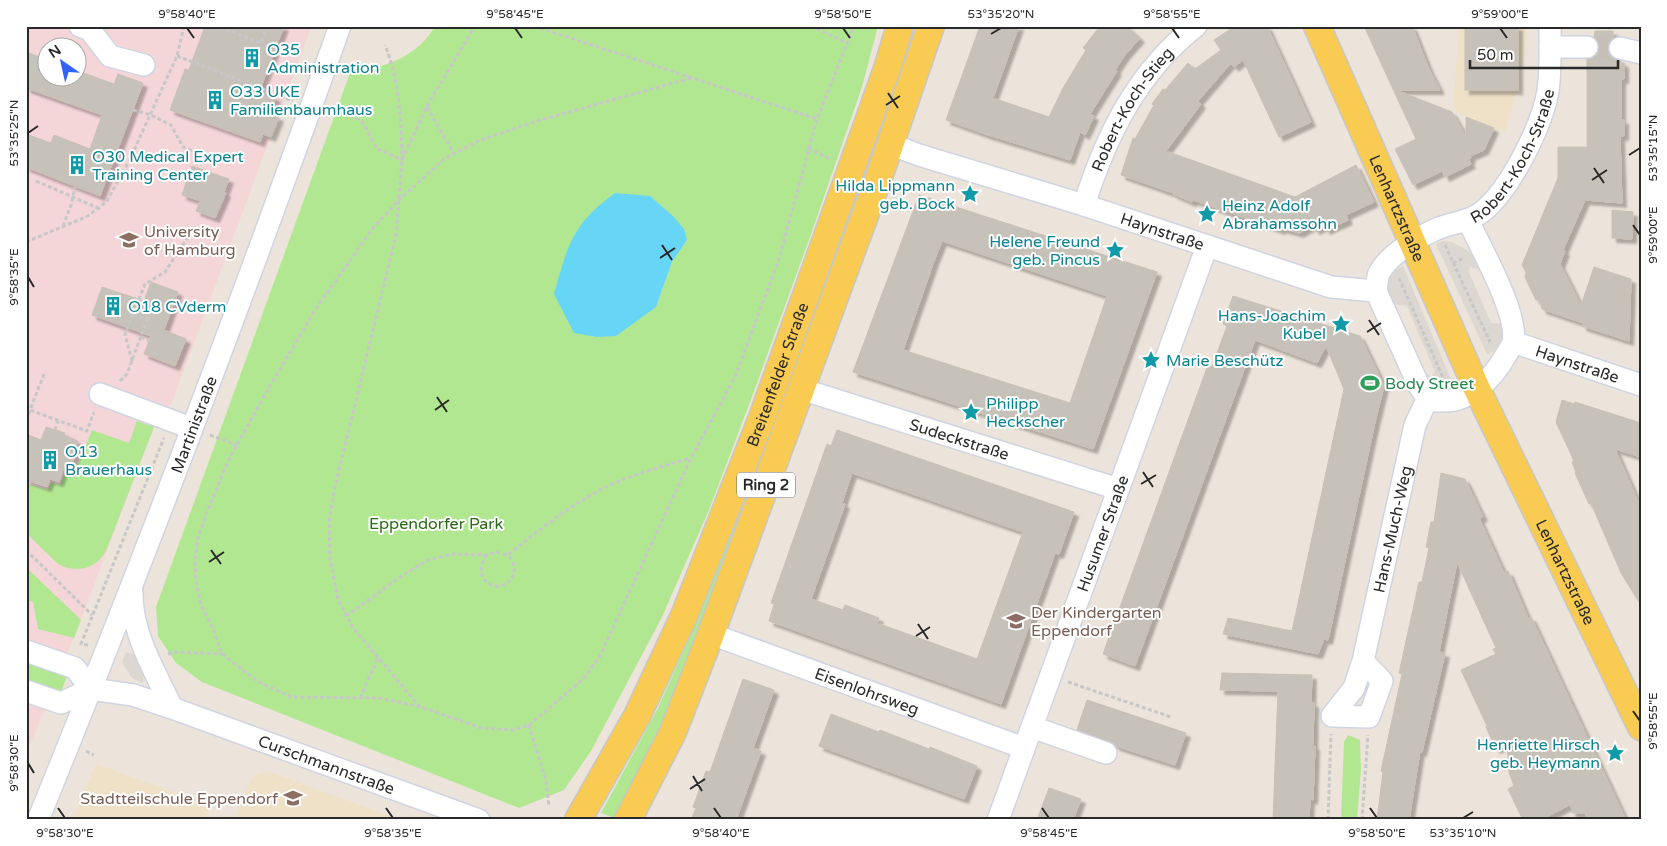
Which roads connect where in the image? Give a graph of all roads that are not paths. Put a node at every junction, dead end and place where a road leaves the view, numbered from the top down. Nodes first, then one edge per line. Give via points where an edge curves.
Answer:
1 (80, 26) edge
2 (340, 26) edge
3 (900, 26) edge
4 (931, 26) edge
5 (1196, 26) edge
6 (1317, 26) edge
7 (1550, 26) edge
8 (1550, 47) junction
9 (1587, 47) tunnel mouth
10 (1620, 48) tunnel mouth
11 (1641, 53) edge
12 (144, 65) dead end
13 (890, 144) junction
14 (1084, 206) junction
15 (1468, 220) junction
16 (1413, 243) junction
17 (1207, 246) junction
18 (1376, 291) junction
19 (1513, 342) junction
20 (1641, 385) edge
21 (802, 389) junction
22 (1477, 390) junction
23 (106, 396) road end
24 (1428, 398) junction
25 (182, 424) junction
26 (1118, 489) junction
27 (133, 581) junction
28 (711, 634) junction
29 (26, 651) edge
30 (1363, 661) junction
31 (91, 690) junction
32 (26, 691) edge
33 (172, 708) junction
34 (1032, 727) junction
35 (1641, 727) edge
36 (1024, 748) junction
37 (1106, 753) dead end
38 (38, 820) edge
39 (479, 820) edge
40 (578, 820) edge
41 (628, 820) edge
42 (998, 820) edge

1 - 12 street via 90,30 110,56
2 - 25 street, Martinistraße via 312,104
3 - 40 main road, Breitenfelder Straße via 852,170 684,616 637,716
4 - 13 main road, Breitenfelder Straße / Ring 2
5 - 14 street, Robert-Koch-Stieg via 1148,75 1122,111 1095,171
6 - 16 main road, Lenhartzstraße
7 - 8 street, Robert-Koch-Straße
8 - 9 street
8 - 15 street, Robert-Koch-Straße via 1547,92 1528,148 1497,197
10 - 11 street
13 - 14 street, Haynstraße
13 - 21 main road, Breitenfelder Straße / Ring 2
14 - 17 street, Haynstraße
15 - 16 street, Robert-Koch-Straße via 1439,228
15 - 19 street via 1508,306
16 - 18 street via 1389,258 1378,274
16 - 22 main road, Lenhartzstraße
17 - 18 street, Haynstraße via 1331,287
17 - 26 street, Husumer Straße
18 - 24 street via 1419,386
19 - 20 street, Haynstraße
19 - 22 street via 1500,365
21 - 26 street, Sudeckstraße
21 - 28 main road, Breitenfelder Straße / Ring 2
22 - 24 street via 1453,401
22 - 35 main road, Lenhartzstraße
23 - 25 street
24 - 30 street, Hans-Much-Weg via 1415,425
25 - 27 street, Martinistraße
26 - 34 street, Husumer Straße
27 - 31 street, Martinistraße
27 - 33 street via 132,606 136,629
28 - 36 street, Eisenlohrsweg
28 - 41 main road, Breitenfelder Straße / Ring 2 via 673,732
29 - 31 street via 74,668
30 - 30 street, Hans-Much-Weg via 1382,681 1369,717 1332,716 1354,688
31 - 32 street via 61,703
31 - 33 street, Curschmannstraße via 133,695
31 - 38 street, Martinistraße
33 - 39 street, Curschmannstraße
34 - 36 street, Husumer Straße
34 - 37 street
36 - 42 street, Husumer Straße

